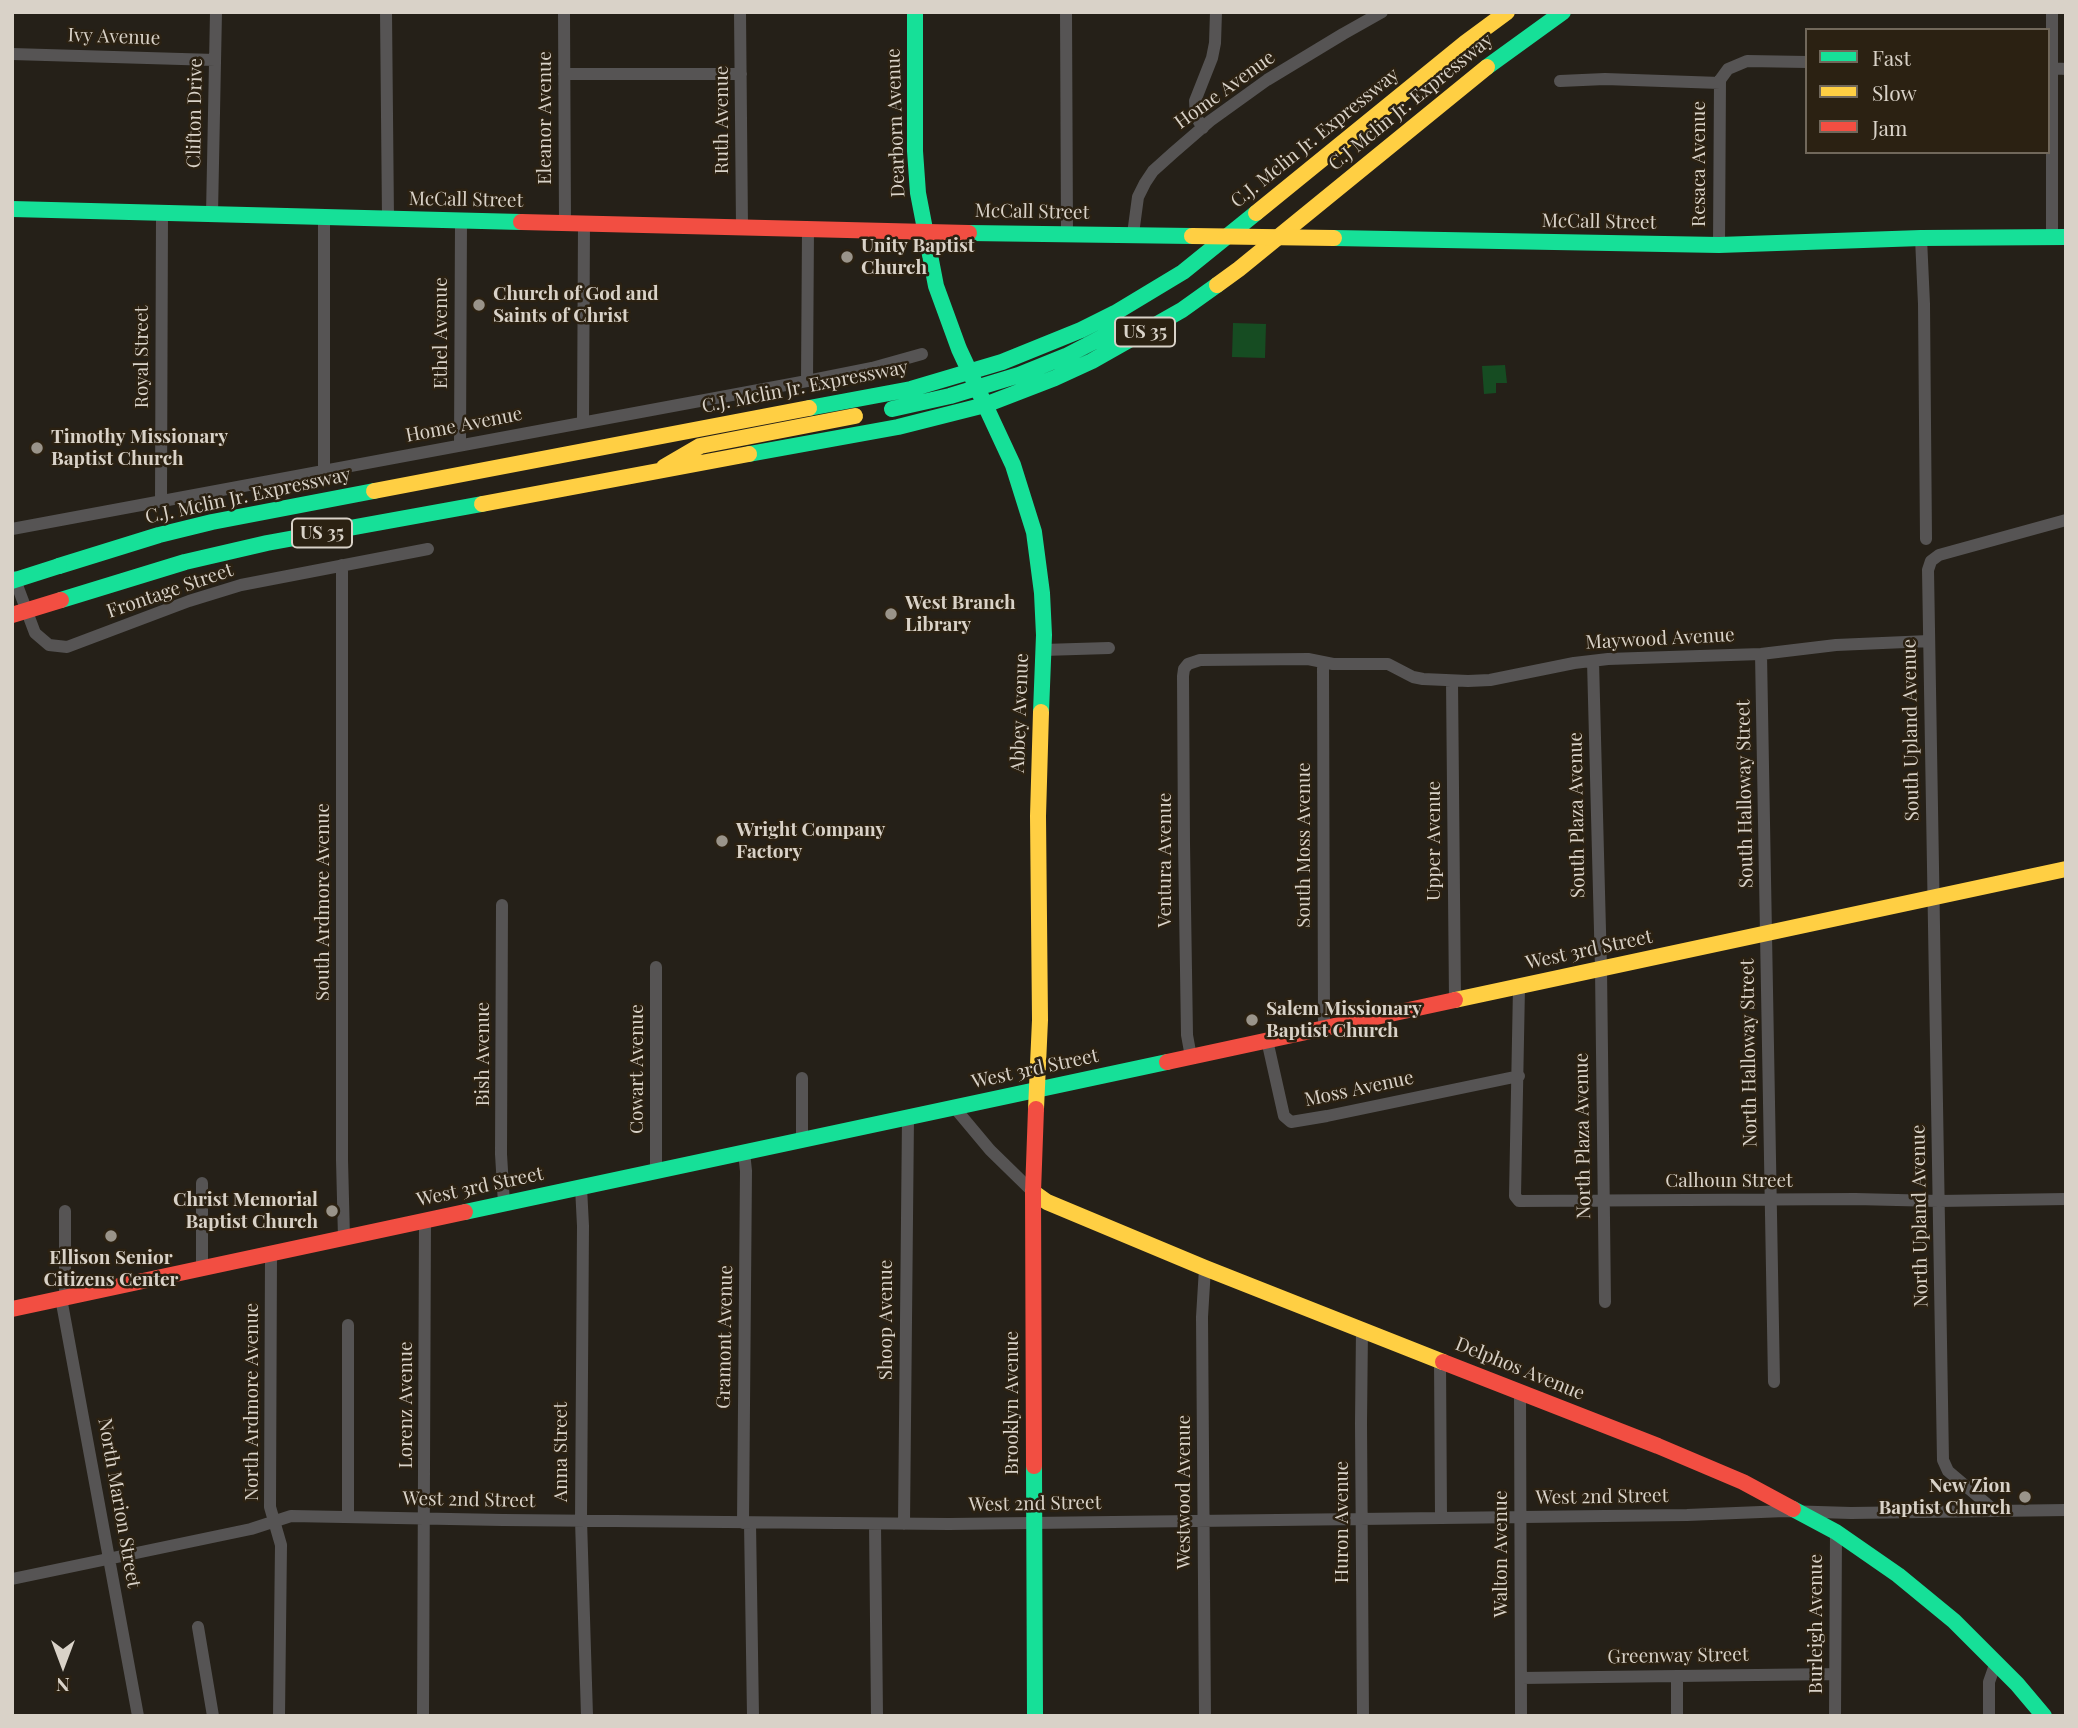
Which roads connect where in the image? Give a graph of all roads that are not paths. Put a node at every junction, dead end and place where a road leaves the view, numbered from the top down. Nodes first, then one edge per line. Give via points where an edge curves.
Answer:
1 (216, 12) edge
2 (386, 12) edge
3 (564, 12) edge
4 (740, 12) edge
5 (915, 12) edge
6 (1066, 12) edge
7 (1216, 12) edge
8 (1382, 12) edge
9 (1507, 12) edge
10 (1563, 12) edge
11 (2052, 12) edge
12 (12, 54) edge
13 (215, 60) junction
14 (1805, 62) edge
15 (2050, 68) edge
16 (2066, 68) edge
17 (564, 74) junction
18 (741, 74) junction
19 (1560, 81) dead end
20 (1720, 83) junction
21 (1203, 128) junction
22 (12, 209) edge
23 (162, 213) junction
24 (212, 214) junction
25 (324, 217) junction
26 (388, 219) junction
27 (461, 221) junction
28 (565, 223) junction
29 (584, 224) junction
30 (742, 227) junction
31 (808, 229) junction
32 (924, 232) junction
33 (1067, 233) junction
34 (1133, 234) junction
35 (2059, 237) edge
36 (1921, 238) junction
37 (1718, 245) junction
38 (1183, 272) junction
39 (922, 354) dead end
40 (970, 373) junction
41 (807, 381) junction
42 (977, 388) junction
43 (985, 405) junction
44 (583, 422) junction
45 (460, 445) junction
46 (324, 471) junction
47 (657, 472) junction
48 (161, 500) junction
49 (2066, 520) edge
50 (12, 529) edge
51 (1926, 539) dead end
52 (428, 549) dead end
53 (342, 565) junction
54 (12, 571) edge
55 (12, 581) edge
56 (12, 615) edge
57 (1929, 641) junction
58 (1109, 648) dead end
59 (1043, 650) junction
60 (1761, 654) junction
61 (1593, 660) junction
62 (1323, 662) junction
63 (1188, 664) joint
64 (1452, 681) junction
65 (2066, 869) edge
66 (1933, 898) junction
67 (502, 905) dead end
68 (1766, 933) junction
69 (656, 967) dead end
70 (1601, 969) junction
71 (1519, 987) junction
72 (1455, 1000) junction
73 (1324, 1028) junction
74 (1267, 1040) junction
75 (1191, 1057) junction
76 (1518, 1076) junction
77 (802, 1077) dead end
78 (1037, 1090) junction
79 (954, 1107) junction
80 (908, 1117) junction
81 (802, 1140) junction
82 (744, 1152) junction
83 (656, 1171) junction
84 (202, 1183) dead end
85 (581, 1187) junction
86 (1033, 1192) junction
87 (2066, 1199) edge
88 (1771, 1200) junction
89 (1938, 1201) junction
90 (1604, 1202) junction
91 (504, 1204) junction
92 (65, 1211) dead end
93 (425, 1220) junction
94 (344, 1238) junction
95 (271, 1254) junction
96 (202, 1268) junction
97 (1205, 1268) junction
98 (63, 1298) junction
99 (1605, 1302) dead end
100 (12, 1309) edge
101 (348, 1325) dead end
102 (1362, 1329) junction
103 (1440, 1360) junction
104 (1774, 1382) dead end
105 (1520, 1392) junction
106 (1994, 1510) junction
107 (2066, 1510) edge
108 (1802, 1513) junction
109 (348, 1517) junction
110 (1519, 1517) junction
111 (1441, 1518) junction
112 (425, 1519) junction
113 (1362, 1519) junction
114 (581, 1520) junction
115 (274, 1521) junction
116 (1203, 1522) junction
117 (746, 1523) junction
118 (1032, 1523) junction
119 (875, 1524) junction
120 (904, 1524) junction
121 (1836, 1532) junction
122 (109, 1559) junction
123 (12, 1579) edge
124 (198, 1627) dead end
125 (1996, 1662) junction
126 (1835, 1674) junction
127 (1677, 1676) junction
128 (1521, 1678) junction
129 (138, 1716) edge
130 (213, 1716) edge
131 (279, 1716) edge
132 (423, 1716) edge
133 (587, 1716) edge
134 (753, 1716) edge
135 (877, 1716) edge
136 (1035, 1716) edge
137 (1205, 1716) edge
138 (1363, 1716) edge
139 (1521, 1716) edge
140 (1677, 1716) edge
141 (1835, 1716) edge
142 (1989, 1716) edge
143 (2044, 1716) edge

1 - 13 street, Clifton Drive
2 - 26 street
3 - 17 street, Eleanor Avenue
4 - 18 street, Ruth Avenue
5 - 32 main road, Dearborn Avenue via 915,151
6 - 33 street
7 - 21 street via 1212,58 1195,102
8 - 21 street, Home Avenue via 1267,80
9 - 38 main road, C.J. Mclin Jr. Expressway / US 35
10 - 43 main road, C.J Mclin Jr. Expressway / US 35 via 1182,310 1055,378
11 - 15 street
12 - 13 street, Ivy Avenue
13 - 24 street, Clifton Drive
14 - 20 street via 1747,61 1728,69
15 - 16 street
15 - 35 street
17 - 18 street
17 - 28 street, Eleanor Avenue
18 - 30 street, Ruth Avenue
19 - 20 street
20 - 37 street, Resaca Avenue
21 - 34 street, Home Avenue via 1144,183
22 - 23 main road, McCall Street
23 - 24 main road, McCall Street
23 - 48 street, Royal Street
24 - 25 main road, McCall Street
25 - 26 main road, McCall Street
25 - 46 street
26 - 27 main road, McCall Street
27 - 28 main road, McCall Street
27 - 45 street, Ethel Avenue
28 - 29 main road, McCall Street
29 - 30 main road, McCall Street
29 - 44 street
30 - 31 main road, McCall Street
31 - 32 main road, McCall Street
31 - 41 street
32 - 33 main road, McCall Street
32 - 40 main road, Abbey Avenue via 943,311
33 - 34 main road, McCall Street
34 - 37 main road, McCall Street, bridge
35 - 36 main road, McCall Street
36 - 37 main road, McCall Street
36 - 51 street
38 - 40 main road, C.J. Mclin Jr. Expressway / US 35 via 1081,330
38 - 42 main road via 1167,299 1140,318 1066,356
39 - 41 street, Home Avenue
40 - 42 main road, Abbey Avenue
40 - 55 main road, C.J. Mclin Jr. Expressway / US 35, bridge via 911,389 212,522
41 - 44 street, Home Avenue
42 - 43 main road, Abbey Avenue
42 - 47 main road via 700,446
43 - 47 main road, US 35 via 898,427
43 - 59 main road, Abbey Avenue via 1013,465 1034,532
44 - 45 street, Home Avenue
45 - 46 street, Home Avenue
46 - 48 street, Home Avenue
47 - 56 main road, US 35, bridge via 225,551
48 - 50 street, Home Avenue
49 - 57 street, South Upland Avenue via 1931,561
52 - 53 street, Frontage Street
53 - 54 street, Frontage Street via 219,591 67,647 49,645 34,633
53 - 94 street, South Ardmore Avenue
57 - 60 street, Maywood Avenue
57 - 66 street, South Upland Avenue
58 - 59 street
59 - 78 main road, Abbey Avenue
60 - 61 street, Maywood Avenue
60 - 68 street, South Halloway Street
61 - 64 street, Maywood Avenue via 1490,680
61 - 70 street, South Plaza Avenue
62 - 63 street, Maywood Avenue via 1200,660
62 - 64 street, Maywood Avenue via 1388,664 1413,677
62 - 73 street, South Moss Avenue
63 - 75 street, Ventura Avenue via 1183,676 1187,1035
64 - 72 street, Upper Avenue
65 - 66 main road, West 3rd Street
66 - 68 main road, West 3rd Street
66 - 89 street, North Upland Avenue
67 - 91 street, Bish Avenue
68 - 70 main road, West 3rd Street
68 - 88 street, North Halloway Street
69 - 83 street, Cowart Avenue
70 - 71 main road, West 3rd Street
70 - 90 street, North Plaza Avenue
71 - 72 main road, West 3rd Street
71 - 76 street
72 - 73 main road, West 3rd Street
73 - 74 main road, West 3rd Street
74 - 75 main road, West 3rd Street
74 - 76 street, Moss Avenue via 1284,1116 1292,1122
75 - 78 main road, West 3rd Street
76 - 90 street, Calhoun Street via 1517,1200
77 - 81 street
78 - 79 main road, West 3rd Street
78 - 86 main road, Brooklyn Avenue
79 - 80 main road, West 3rd Street
79 - 86 street, Delphos Avenue
80 - 81 main road, West 3rd Street
80 - 120 street, Shoop Avenue
81 - 82 main road, West 3rd Street
82 - 83 main road, West 3rd Street
82 - 117 street, Gramont Avenue
83 - 85 main road, West 3rd Street
84 - 96 street
85 - 91 main road, West 3rd Street
85 - 114 street, Anna Street
86 - 97 main road, Delphos Avenue
86 - 118 main road, Brooklyn Avenue
87 - 89 street, Calhoun Street
88 - 89 street, Calhoun Street
88 - 90 street, Calhoun Street
88 - 104 street, North Halloway Street
89 - 106 street, North Upland Avenue via 1943,1460 1948,1471
90 - 99 street, North Plaza Avenue
91 - 93 main road, West 3rd Street
92 - 98 street, North Marion Street
93 - 94 main road, West 3rd Street
93 - 112 street, Lorenz Avenue
94 - 95 main road, West 3rd Street
95 - 96 main road, West 3rd Street
95 - 115 street, North Ardmore Avenue via 270,1507
96 - 98 main road, West 3rd Street
97 - 102 main road, Delphos Avenue
97 - 116 street, Westwood Avenue
98 - 100 main road, West 3rd Street
98 - 122 street, North Marion Street
101 - 109 street
102 - 103 main road, Delphos Avenue
102 - 113 street, Huron Avenue
103 - 105 main road, Delphos Avenue
103 - 111 street
105 - 108 main road, Delphos Avenue via 1743,1482
105 - 110 street, Walton Avenue
106 - 107 street, West 2nd Street
106 - 108 street, West 2nd Street
108 - 110 street, West 2nd Street
108 - 121 main road, Delphos Avenue
109 - 112 street, West 2nd Street
109 - 115 street, West 2nd Street via 291,1516
110 - 111 street, West 2nd Street
110 - 128 street, Walton Avenue
111 - 113 street, West 2nd Street
112 - 114 street, West 2nd Street
112 - 132 street, Lorenz Avenue
113 - 116 street, West 2nd Street
113 - 138 street, Huron Avenue
114 - 117 street, West 2nd Street
114 - 133 street, Anna Street
115 - 122 street, West 2nd Street
115 - 131 street, North Ardmore Avenue via 281,1545
116 - 118 street, West 2nd Street
116 - 137 street, Westwood Avenue
117 - 119 street, West 2nd Street
117 - 134 street, Gramont Avenue
118 - 120 street, West 2nd Street
118 - 136 main road, Brooklyn Avenue
119 - 120 street, West 2nd Street
119 - 135 street
121 - 125 main road, Delphos Avenue via 1929,1600
121 - 126 street, Burleigh Avenue
122 - 123 street, West 2nd Street
122 - 129 street, North Marion Street
124 - 130 street
125 - 142 street via 1989,1682
125 - 143 main road, Delphos Avenue
126 - 127 street, Greenway Street
126 - 141 street, Burleigh Avenue
127 - 128 street, Greenway Street
127 - 140 street
128 - 139 street, Walton Avenue

